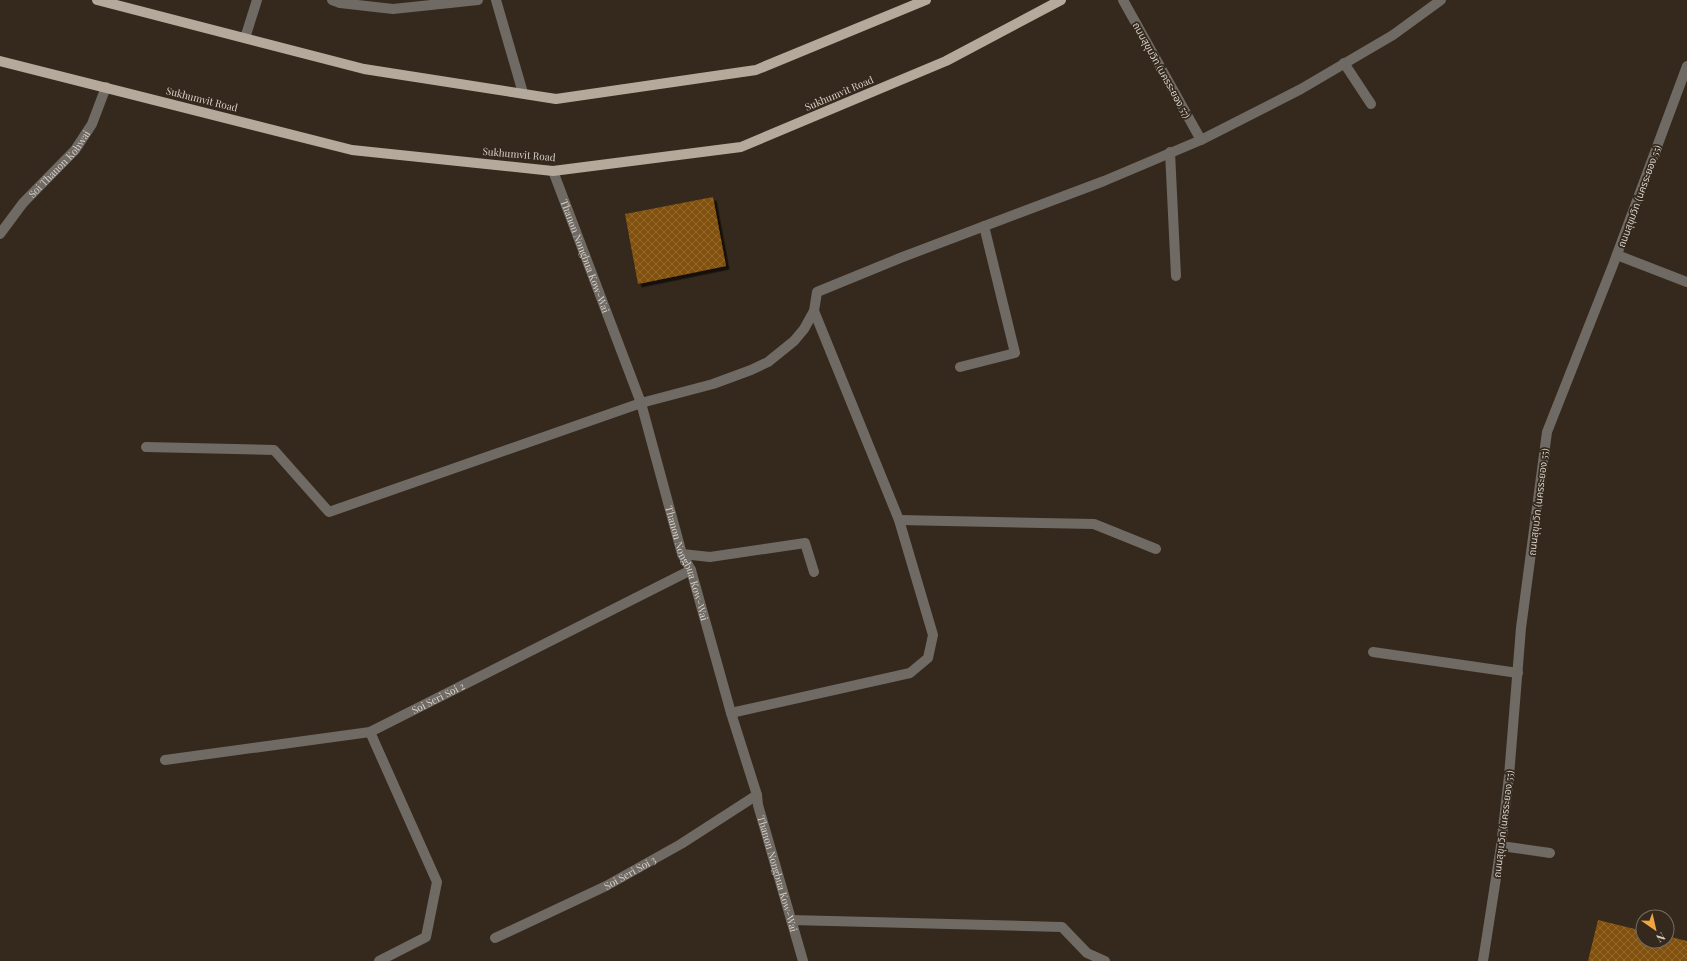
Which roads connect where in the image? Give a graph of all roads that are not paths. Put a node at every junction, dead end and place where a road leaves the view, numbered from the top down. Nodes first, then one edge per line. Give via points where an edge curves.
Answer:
1 (97, 0) edge
2 (257, 0) edge
3 (332, 0) edge
4 (478, 0) edge
5 (496, 0) edge
6 (926, 0) edge
7 (1061, 0) edge
8 (1123, 0) edge
9 (1440, 0) edge
10 (245, 38) junction
11 (0, 61) edge
12 (1344, 63) junction
13 (1687, 66) edge
14 (106, 87) junction
15 (523, 93) junction
16 (1371, 104) dead end
17 (1201, 140) junction
18 (1170, 152) junction
19 (553, 171) junction
20 (984, 226) junction
21 (0, 234) edge
22 (1617, 255) junction
23 (1176, 276) dead end
24 (1687, 282) edge
25 (814, 311) junction
26 (960, 367) dead end
27 (642, 403) junction
28 (146, 447) dead end
29 (899, 520) junction
30 (1156, 549) dead end
31 (682, 554) junction
32 (690, 570) junction
33 (814, 572) dead end
34 (1373, 652) dead end
35 (1518, 673) junction
36 (731, 713) junction
37 (370, 732) junction
38 (165, 760) dead end
39 (757, 795) junction
40 (1501, 846) junction
41 (1550, 853) dead end
42 (791, 920) junction
43 (495, 938) dead end
44 (379, 961) edge
45 (803, 961) edge
46 (1105, 961) edge
47 (1483, 961) edge

1 - 10 main road
2 - 10 street
3 - 4 street via 393,9
5 - 15 street
6 - 15 main road via 756,70 556,99
7 - 19 main road, Sukhumvit Road via 946,61 741,147
8 - 17 street, ถนนสุขุมวิท (นครระยอง 57)
9 - 12 street via 1393,35
10 - 15 main road via 364,69
11 - 14 main road, Sukhumvit Road
12 - 16 street
12 - 17 street via 1301,89
13 - 22 street, ถนนสุขุมวิท (นครระยอง 55)
14 - 19 main road, Sukhumvit Road via 352,150
14 - 21 street, Soi Thanon Kohwai via 92,124 75,150 23,204
17 - 18 street
18 - 20 street via 1104,181
18 - 23 street
19 - 27 street, Thanon Nongbua Kow-Wai
20 - 25 street via 817,292
20 - 26 street via 1016,353
22 - 24 street
22 - 35 street, ถนนสุขุมวิท (นครระยอง 55) via 1547,432 1521,628
25 - 27 street via 794,341 768,362 713,384
25 - 29 street
27 - 28 street via 329,512 274,450
27 - 31 street, Thanon Nongbua Kow-Wai
29 - 30 street via 1094,524
29 - 36 street via 933,635 928,658 910,673
31 - 32 street, Thanon Nongbua Kow-Wai
31 - 33 street via 710,557 805,543
32 - 36 street, Thanon Nongbua Kow-Wai
32 - 37 street, Soi Seri Soi 2
34 - 35 street
35 - 40 street, ถนนสุขุมวิท (นครระยอง 55)
36 - 39 street, Thanon Nongbua Kow-Wai
37 - 38 street, Soi Seri Soi 2
37 - 44 street via 437,882 426,937
39 - 42 street, Thanon Nongbua Kow-Wai
39 - 43 street, Soi Seri Soi 3 via 681,844 606,886
40 - 41 street
40 - 47 street, ถนนสุขุมวิท (นครระยอง 55)
42 - 45 street, Thanon Nongbua Kow-Wai
42 - 46 street via 1062,927 1087,952

